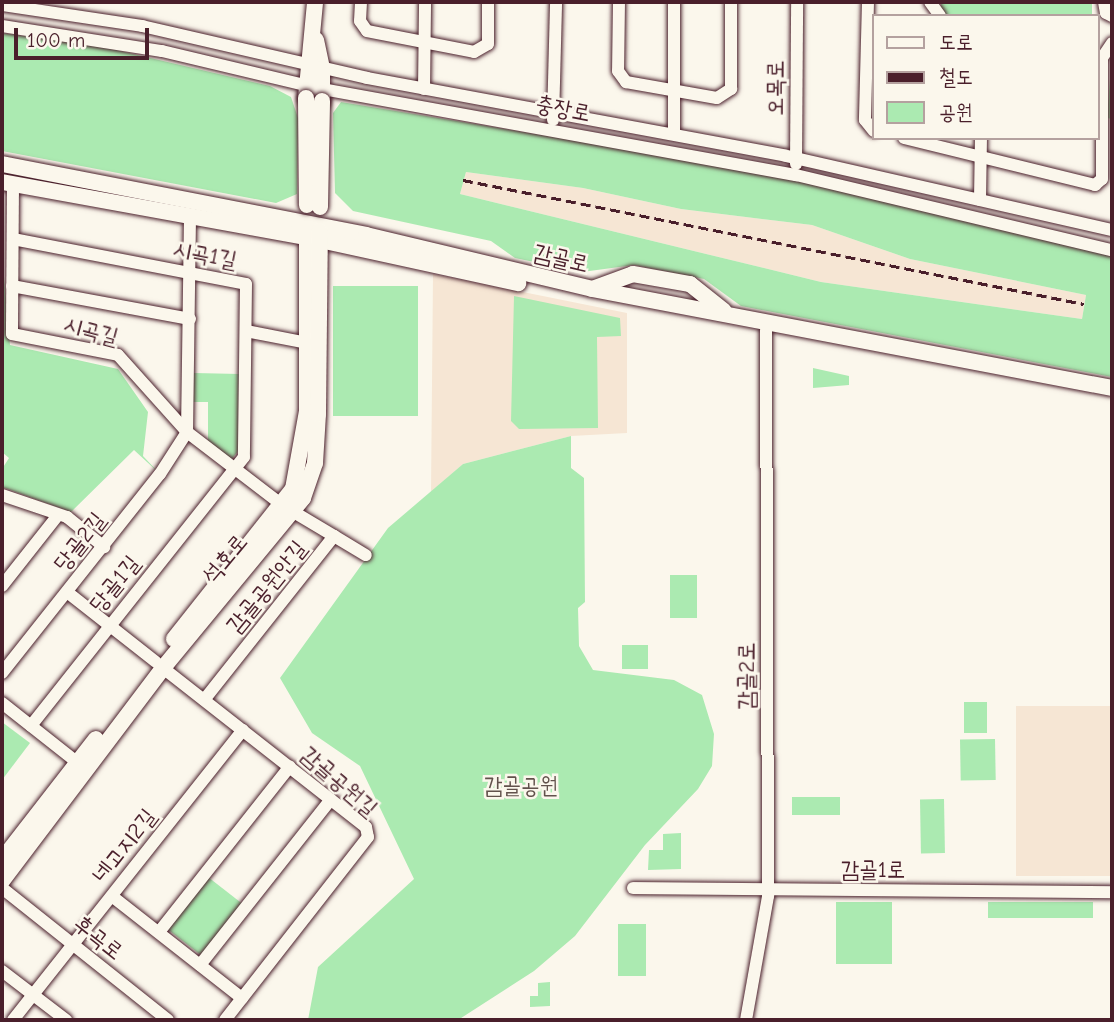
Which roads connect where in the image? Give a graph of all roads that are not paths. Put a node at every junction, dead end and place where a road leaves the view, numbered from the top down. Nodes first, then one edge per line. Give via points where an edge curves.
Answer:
1 (315, 2) edge
2 (361, 2) edge
3 (425, 2) edge
4 (488, 2) edge
5 (556, 2) edge
6 (619, 2) edge
7 (674, 2) edge
8 (732, 2) edge
9 (797, 2) edge
10 (867, 2) edge
11 (1104, 2) edge
12 (2, 5) edge
13 (1112, 16) edge
14 (2, 26) edge
15 (425, 43) junction
16 (1112, 43) edge
17 (315, 67) junction
18 (870, 69) edge
19 (1100, 73) edge
20 (424, 89) junction
21 (674, 90) junction
22 (314, 93) junction
23 (555, 113) junction
24 (1104, 127) edge
25 (552, 128) junction
26 (872, 129) edge
27 (674, 134) junction
28 (912, 140) edge
29 (981, 140) edge
30 (980, 158) junction
31 (796, 159) junction
32 (2, 164) edge
33 (796, 175) junction
34 (7, 183) edge
35 (980, 200) junction
36 (190, 216) junction
37 (1112, 230) edge
38 (313, 232) junction
39 (13, 239) junction
40 (1112, 250) edge
41 (190, 274) junction
42 (12, 286) junction
43 (190, 319) junction
44 (766, 330) junction
45 (246, 331) junction
46 (307, 343) junction
47 (1112, 388) edge
48 (1112, 394) edge
49 (187, 432) junction
50 (234, 470) junction
51 (2, 495) edge
52 (288, 509) junction
53 (58, 514) junction
54 (334, 536) junction
55 (104, 547) junction
56 (366, 555) dead end
57 (2, 586) edge
58 (67, 592) junction
59 (109, 624) junction
60 (160, 665) junction
61 (2, 673) edge
62 (204, 700) junction
63 (2, 703) edge
64 (31, 726) junction
65 (243, 730) junction
66 (78, 763) junction
67 (290, 766) junction
68 (331, 799) junction
69 (2, 860) edge
70 (2, 881) edge
71 (2, 888) edge
72 (633, 888) dead end
73 (768, 890) junction
74 (1112, 892) edge
75 (113, 897) junction
76 (159, 932) junction
77 (73, 944) junction
78 (200, 965) junction
79 (2, 971) edge
80 (33, 995) junction
81 (242, 998) junction
82 (13, 1020) edge
83 (66, 1020) edge
84 (169, 1020) edge
85 (225, 1020) edge
86 (746, 1020) edge

1 - 17 main road
2 - 15 street via 360,21 367,31
3 - 15 street
4 - 15 street via 488,44 474,52
5 - 23 street
6 - 21 street via 618,71 626,82
7 - 21 street
8 - 21 street via 731,89 717,98
9 - 31 street, 오목로
10 - 18 street
11 - 13 street via 1106,13
12 - 17 street, 충장로 via 142,26
14 - 22 street, 충장로 via 162,51
15 - 20 street
16 - 19 street via 1102,58
17 - 20 street, 충장로
17 - 22 main road
18 - 26 street via 865,120
19 - 24 street
20 - 23 street, 충장로
21 - 27 street
22 - 25 street, 충장로
22 - 38 main road, 석호로, bridge
23 - 25 street
23 - 27 street, 충장로
24 - 30 street via 1102,179 1095,185
25 - 33 street, 충장로
27 - 31 street, 충장로
28 - 30 street
29 - 30 street
30 - 35 street
31 - 33 street, 오목로
31 - 35 street, 충장로
32 - 38 main road, 감골로
33 - 40 street, 충장로
34 - 36 main road, 감골로
34 - 39 street, 시곡길
35 - 37 street, 충장로
36 - 38 main road, 감골로
36 - 41 street
38 - 44 main road, 감골로
38 - 46 main road, 석호로
38 - 47 main road, 감골로
38 - 52 main road, 석호로 via 315,463
39 - 41 street, 시곡1길
39 - 42 street, 시곡길
41 - 43 street
41 - 45 street, 시곡1길 via 246,284
42 - 43 street
42 - 49 street, 시곡길 via 12,334 118,355
43 - 49 street
44 - 48 main road, 감골로
44 - 73 street, 감골2로
45 - 46 street
45 - 50 street, 시곡1길 via 244,457
46 - 52 main road, 석호로 via 302,458
49 - 50 street, 시곡길
49 - 55 street, 당골2길
50 - 52 street, 시곡길
50 - 59 street, 당골1길
51 - 53 street
52 - 54 street, 감골공원안길
52 - 60 main road, 석호로
53 - 55 street
53 - 57 street
54 - 56 street
54 - 62 street, 감골공원안길
55 - 58 street, 당골2길
58 - 59 street, 감골공원길
58 - 61 street, 당골2길
59 - 60 street, 감골공원길
59 - 64 street, 당골1길
60 - 62 street, 감골공원길
60 - 66 main road, 석호로
60 - 70 main road, 석호로
62 - 65 street, 감골공원길
63 - 64 street
64 - 66 street
65 - 67 street, 감골공원길
65 - 75 street, 네고지2길
66 - 69 main road, 석호로
67 - 68 street, 감골공원길
67 - 76 street
68 - 78 street
68 - 81 street, 감골공원길 via 366,827 368,837
71 - 77 street, 후곡로
72 - 73 street, 감골1로
73 - 74 street, 감골1로
73 - 86 street, 감골2로
75 - 76 street
75 - 77 street, 네고지2길
76 - 78 street
77 - 80 street, 네고지2길
77 - 84 street, 후곡로
78 - 81 street
79 - 80 street
80 - 82 street, 네고지2길
80 - 83 street
81 - 85 street, 감골공원길

